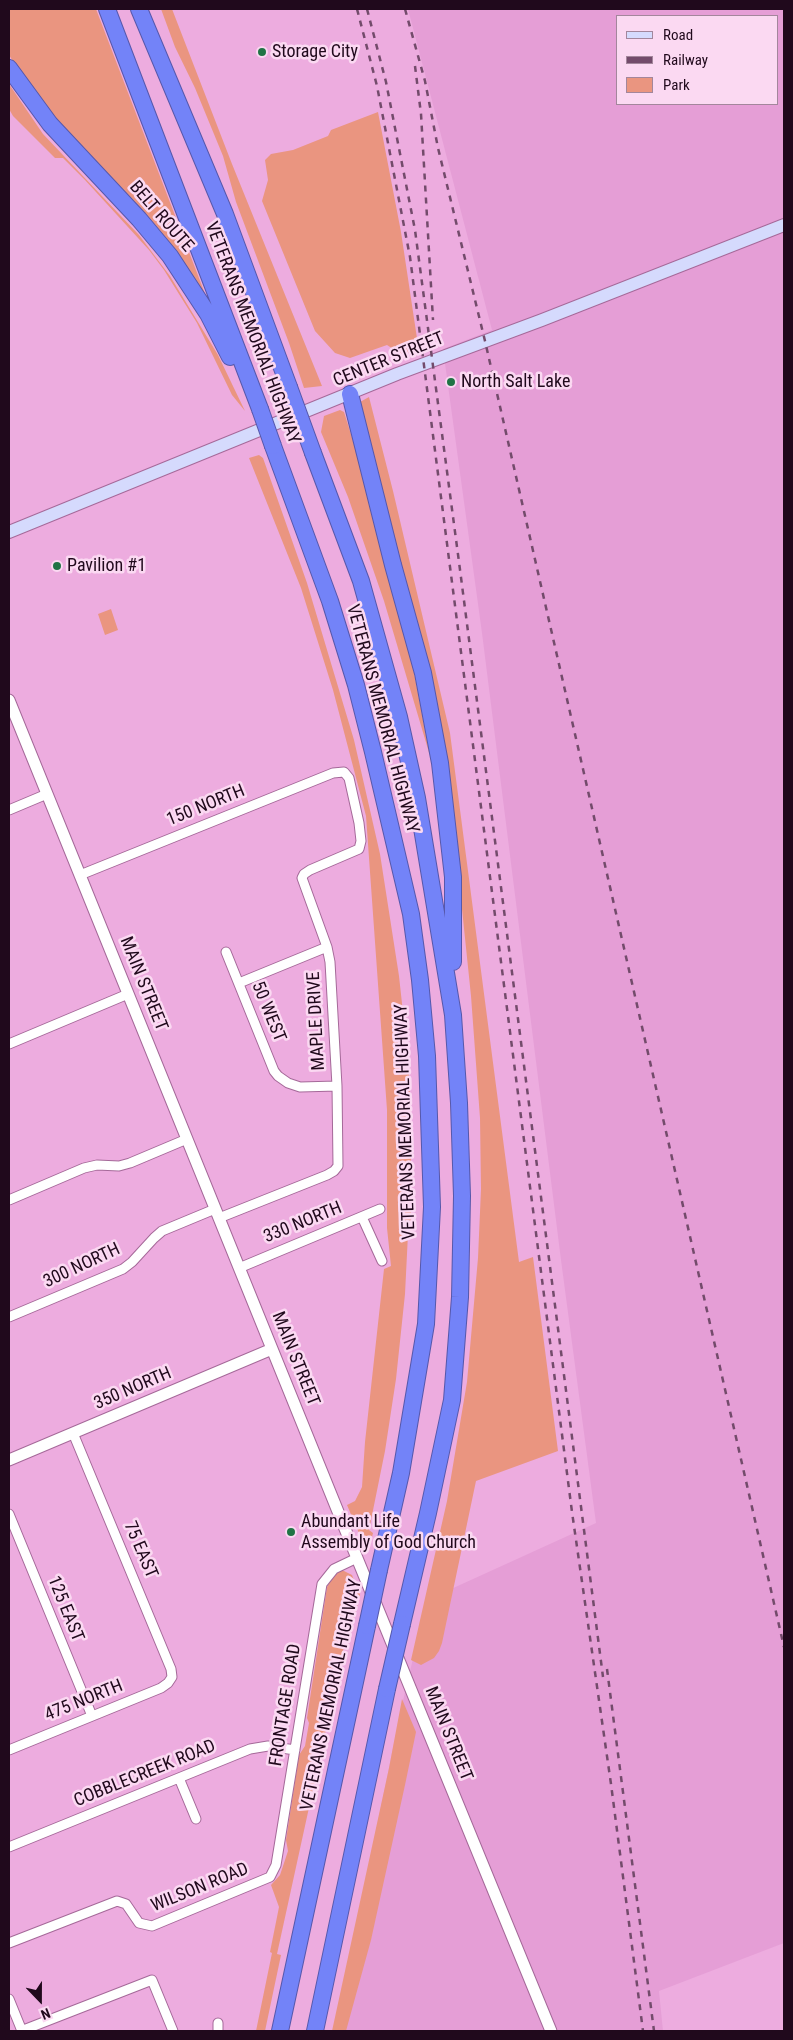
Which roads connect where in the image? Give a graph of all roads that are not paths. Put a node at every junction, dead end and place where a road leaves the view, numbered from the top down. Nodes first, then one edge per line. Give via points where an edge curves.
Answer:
1 (107, 9) edge
2 (140, 9) edge
3 (9, 68) edge
4 (784, 224) edge
5 (350, 394) junction
6 (260, 409) junction
7 (9, 532) edge
8 (9, 700) edge
9 (47, 794) junction
10 (9, 810) edge
11 (80, 875) junction
12 (302, 876) joint
13 (327, 947) junction
14 (226, 952) dead end
15 (239, 983) junction
16 (128, 994) junction
17 (453, 1014) junction
18 (9, 1044) edge
19 (337, 1086) junction
20 (187, 1140) junction
21 (336, 1168) joint
22 (9, 1200) edge
23 (380, 1209) dead end
24 (217, 1214) junction
25 (362, 1217) junction
26 (382, 1261) dead end
27 (239, 1268) junction
28 (9, 1317) edge
29 (272, 1349) junction
30 (73, 1433) junction
31 (9, 1460) edge
32 (9, 1514) edge
33 (357, 1558) junction
34 (170, 1681) joint
35 (92, 1716) junction
36 (9, 1750) edge
37 (295, 1750) junction
38 (179, 1778) junction
39 (196, 1819) dead end
40 (9, 1847) edge
41 (272, 1875) joint
42 (9, 1943) edge
43 (9, 1999) edge
44 (22, 2031) edge
45 (173, 2031) edge
46 (280, 2031) edge
47 (315, 2031) edge
48 (551, 2031) edge

1 - 6 highway, VETERANS MEMORIAL HIGHWAY
2 - 17 highway, VETERANS MEMORIAL HIGHWAY, bridge via 225,214 361,581 399,717 417,798
3 - 6 highway, BELT ROUTE via 50,124 150,231 178,266 216,328 240,381
4 - 5 main road, CENTER STREET
5 - 7 main road, CENTER STREET
5 - 17 highway via 423,673 440,763 453,877
6 - 46 highway, VETERANS MEMORIAL HIGHWAY, bridge via 330,601 356,685 411,914 427,1056 432,1207 426,1324 401,1473
8 - 9 street, MAIN STREET
9 - 10 street
9 - 11 street, MAIN STREET
11 - 12 street, 150 NORTH via 333,773 346,773 358,816 361,841 358,850
11 - 16 street, MAIN STREET
12 - 13 street, MAPLE DRIVE
13 - 15 street
13 - 19 street, MAPLE DRIVE
14 - 15 street, 50 WEST
15 - 19 street, 50 WEST via 274,1071 284,1081 300,1087
16 - 18 street
16 - 20 street, MAIN STREET
17 - 47 highway, VETERANS MEMORIAL HIGHWAY, bridge via 462,1196 459,1316 452,1400
19 - 21 street, MAPLE DRIVE via 339,1160
20 - 22 street via 130,1163 84,1168
20 - 24 street, MAIN STREET
21 - 24 street, 300 NORTH via 327,1175
23 - 25 street, 330 NORTH
24 - 27 street, MAIN STREET
24 - 28 street, 300 NORTH via 162,1231 123,1269
25 - 26 street
25 - 27 street, 330 NORTH
27 - 29 street, MAIN STREET
29 - 30 street, 350 NORTH
29 - 33 street, MAIN STREET
30 - 31 street, 350 NORTH
30 - 34 street, 75 EAST via 171,1668
32 - 35 street, 125 EAST
33 - 37 street, FRONTAGE ROAD via 334,1569 322,1584
33 - 48 street, MAIN STREET
34 - 35 street, 475 NORTH via 161,1688
35 - 36 street, 475 NORTH
37 - 38 street, COBBLECREEK ROAD via 256,1747
37 - 41 street, FRONTAGE ROAD
38 - 39 street
38 - 40 street, COBBLECREEK ROAD
41 - 42 street, WILSON ROAD via 152,1926 139,1923 126,1904 117,1901
43 - 44 street
44 - 45 street via 152,1980

